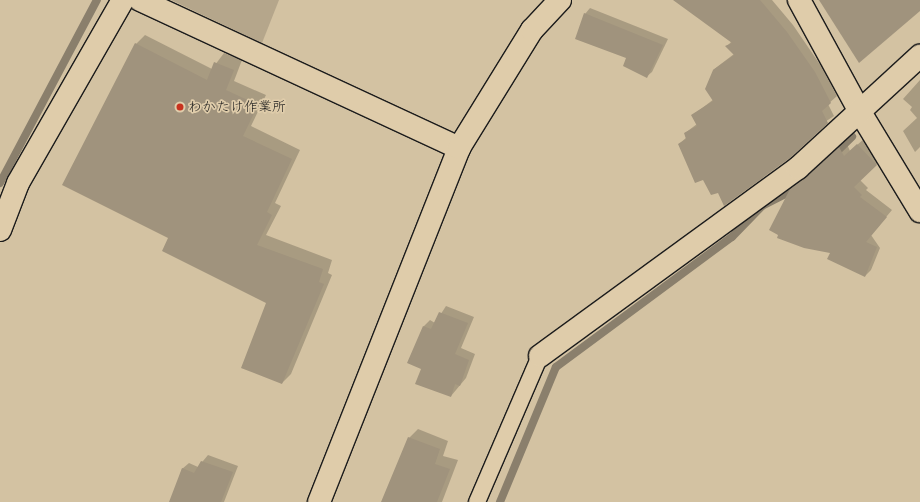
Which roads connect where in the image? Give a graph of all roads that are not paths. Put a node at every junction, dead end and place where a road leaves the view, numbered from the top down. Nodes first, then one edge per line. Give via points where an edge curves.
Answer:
1 (123, 0) edge
2 (140, 0) edge
3 (560, 0) edge
4 (799, 0) edge
5 (920, 56) edge
6 (860, 112) junction
7 (458, 148) junction
8 (920, 211) edge
9 (0, 230) edge
10 (540, 356) joint
11 (319, 502) edge
12 (476, 502) edge

1 - 9 street via 18,183
2 - 7 street
3 - 7 street via 532,30
4 - 6 street
5 - 6 street
6 - 8 street
6 - 10 street via 798,168
7 - 11 street
10 - 12 lane

